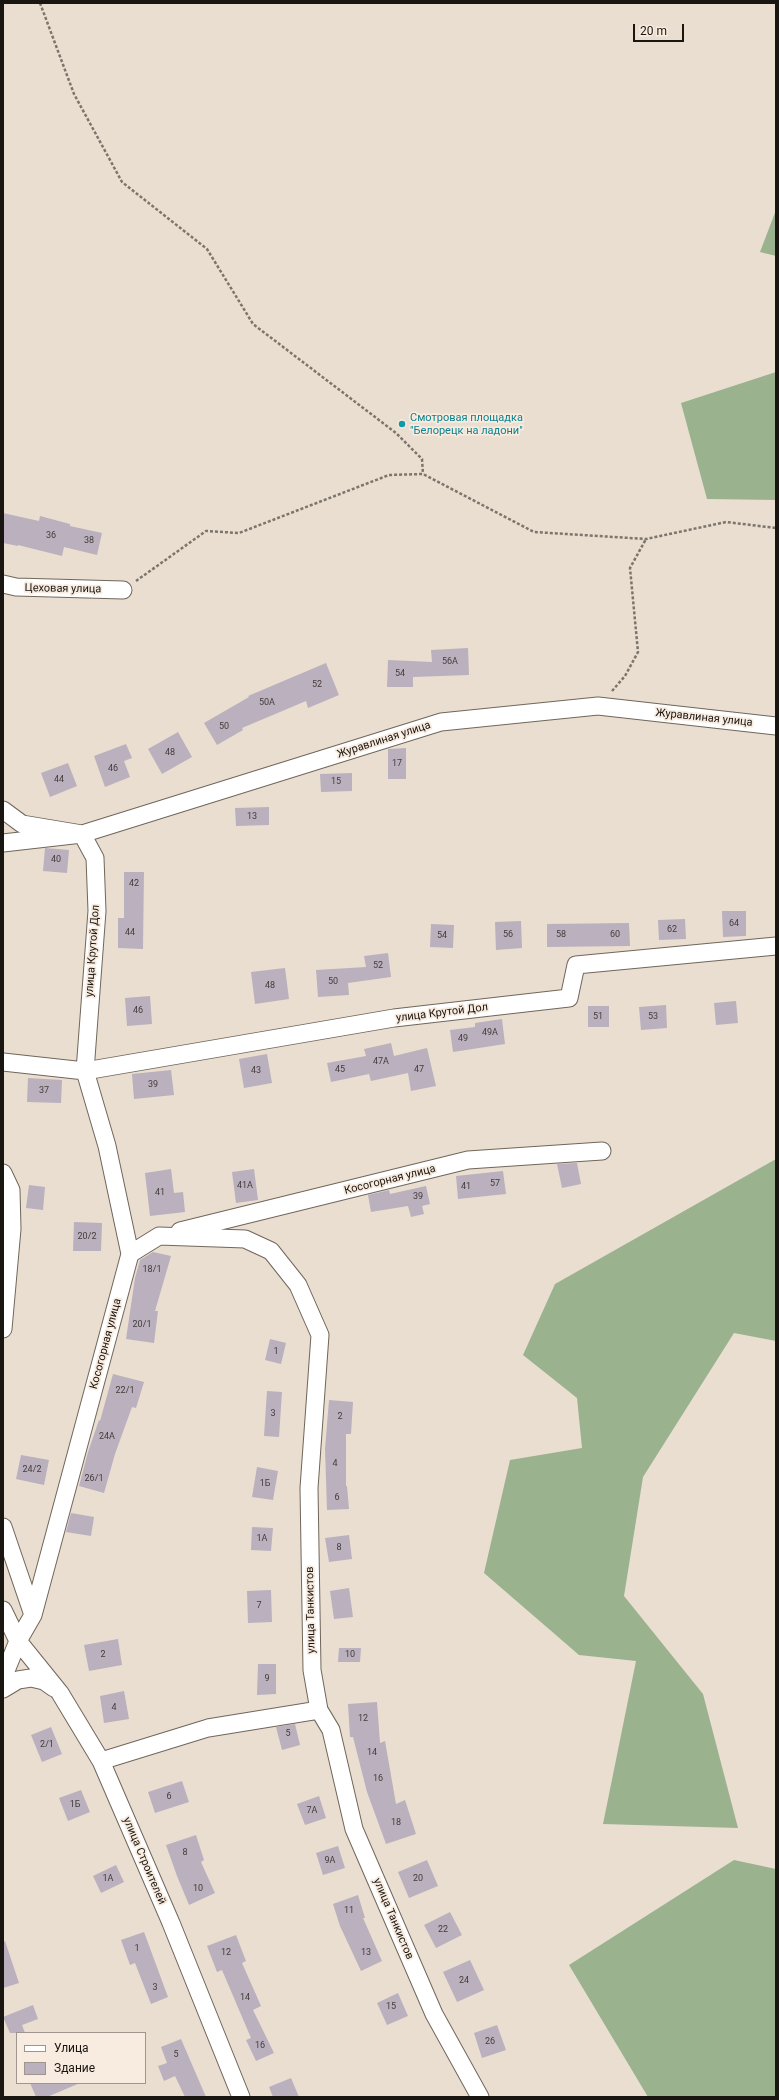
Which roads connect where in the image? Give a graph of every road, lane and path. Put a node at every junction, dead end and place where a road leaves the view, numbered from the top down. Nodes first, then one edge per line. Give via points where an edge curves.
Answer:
1 (40, 3) edge
2 (423, 474) junction
3 (776, 528) edge
4 (646, 539) junction
5 (3, 584) edge
6 (123, 590) joint
7 (598, 706) junction
8 (776, 726) edge
9 (3, 810) edge
10 (82, 834) junction
11 (3, 843) edge
12 (776, 946) edge
13 (3, 1062) edge
14 (85, 1071) junction
15 (602, 1151) dead end
16 (3, 1173) edge
17 (159, 1236) junction
18 (130, 1254) junction
19 (5, 1267) edge
20 (3, 1329) edge
21 (3, 1527) edge
22 (3, 1610) edge
23 (33, 1615) junction
24 (18, 1641) junction
25 (3, 1678) edge
26 (3, 1689) edge
27 (60, 1693) junction
28 (319, 1710) junction
29 (101, 1761) junction
30 (241, 2097) edge
31 (480, 2097) edge

1 - 2 path via 74,94 122,182 207,249 253,324 396,433 422,459
2 - 4 path via 534,532
2 - 6 path via 389,475 238,533 206,531
3 - 4 path via 726,522
4 - 7 path via 630,568 638,652 626,676
5 - 6 street, Цеховая улица via 16,588
7 - 8 street, Журавлиная улица
7 - 10 street, Журавлиная улица via 442,722
9 - 10 street via 22,824
10 - 11 street, Журавлиная улица
10 - 14 street, улица Крутой Дол via 95,858 96,911
12 - 14 street, улица Крутой Дол via 576,965 569,998 394,1018
13 - 14 street, улица Крутой Дол
14 - 18 street, Косогорная улица via 106,1146
15 - 17 street, Косогорная улица via 468,1160
16 - 19 street via 11,1190 12,1229
17 - 18 street
17 - 28 street, улица Танкистов via 245,1239 271,1251 298,1285 320,1335 309,1488 312,1670
18 - 23 street, Косогорная улица
19 - 20 street
21 - 23 street
22 - 24 street, улица Строителей
23 - 24 street, Косогорная улица
24 - 25 street, Косогорная улица
24 - 27 street, улица Строителей
26 - 27 street via 18,1680 31,1678 44,1681
27 - 29 street, улица Строителей
28 - 29 street via 208,1728
28 - 31 street, улица Танкистов via 331,1730 354,1829 434,2014
29 - 30 street, улица Строителей

